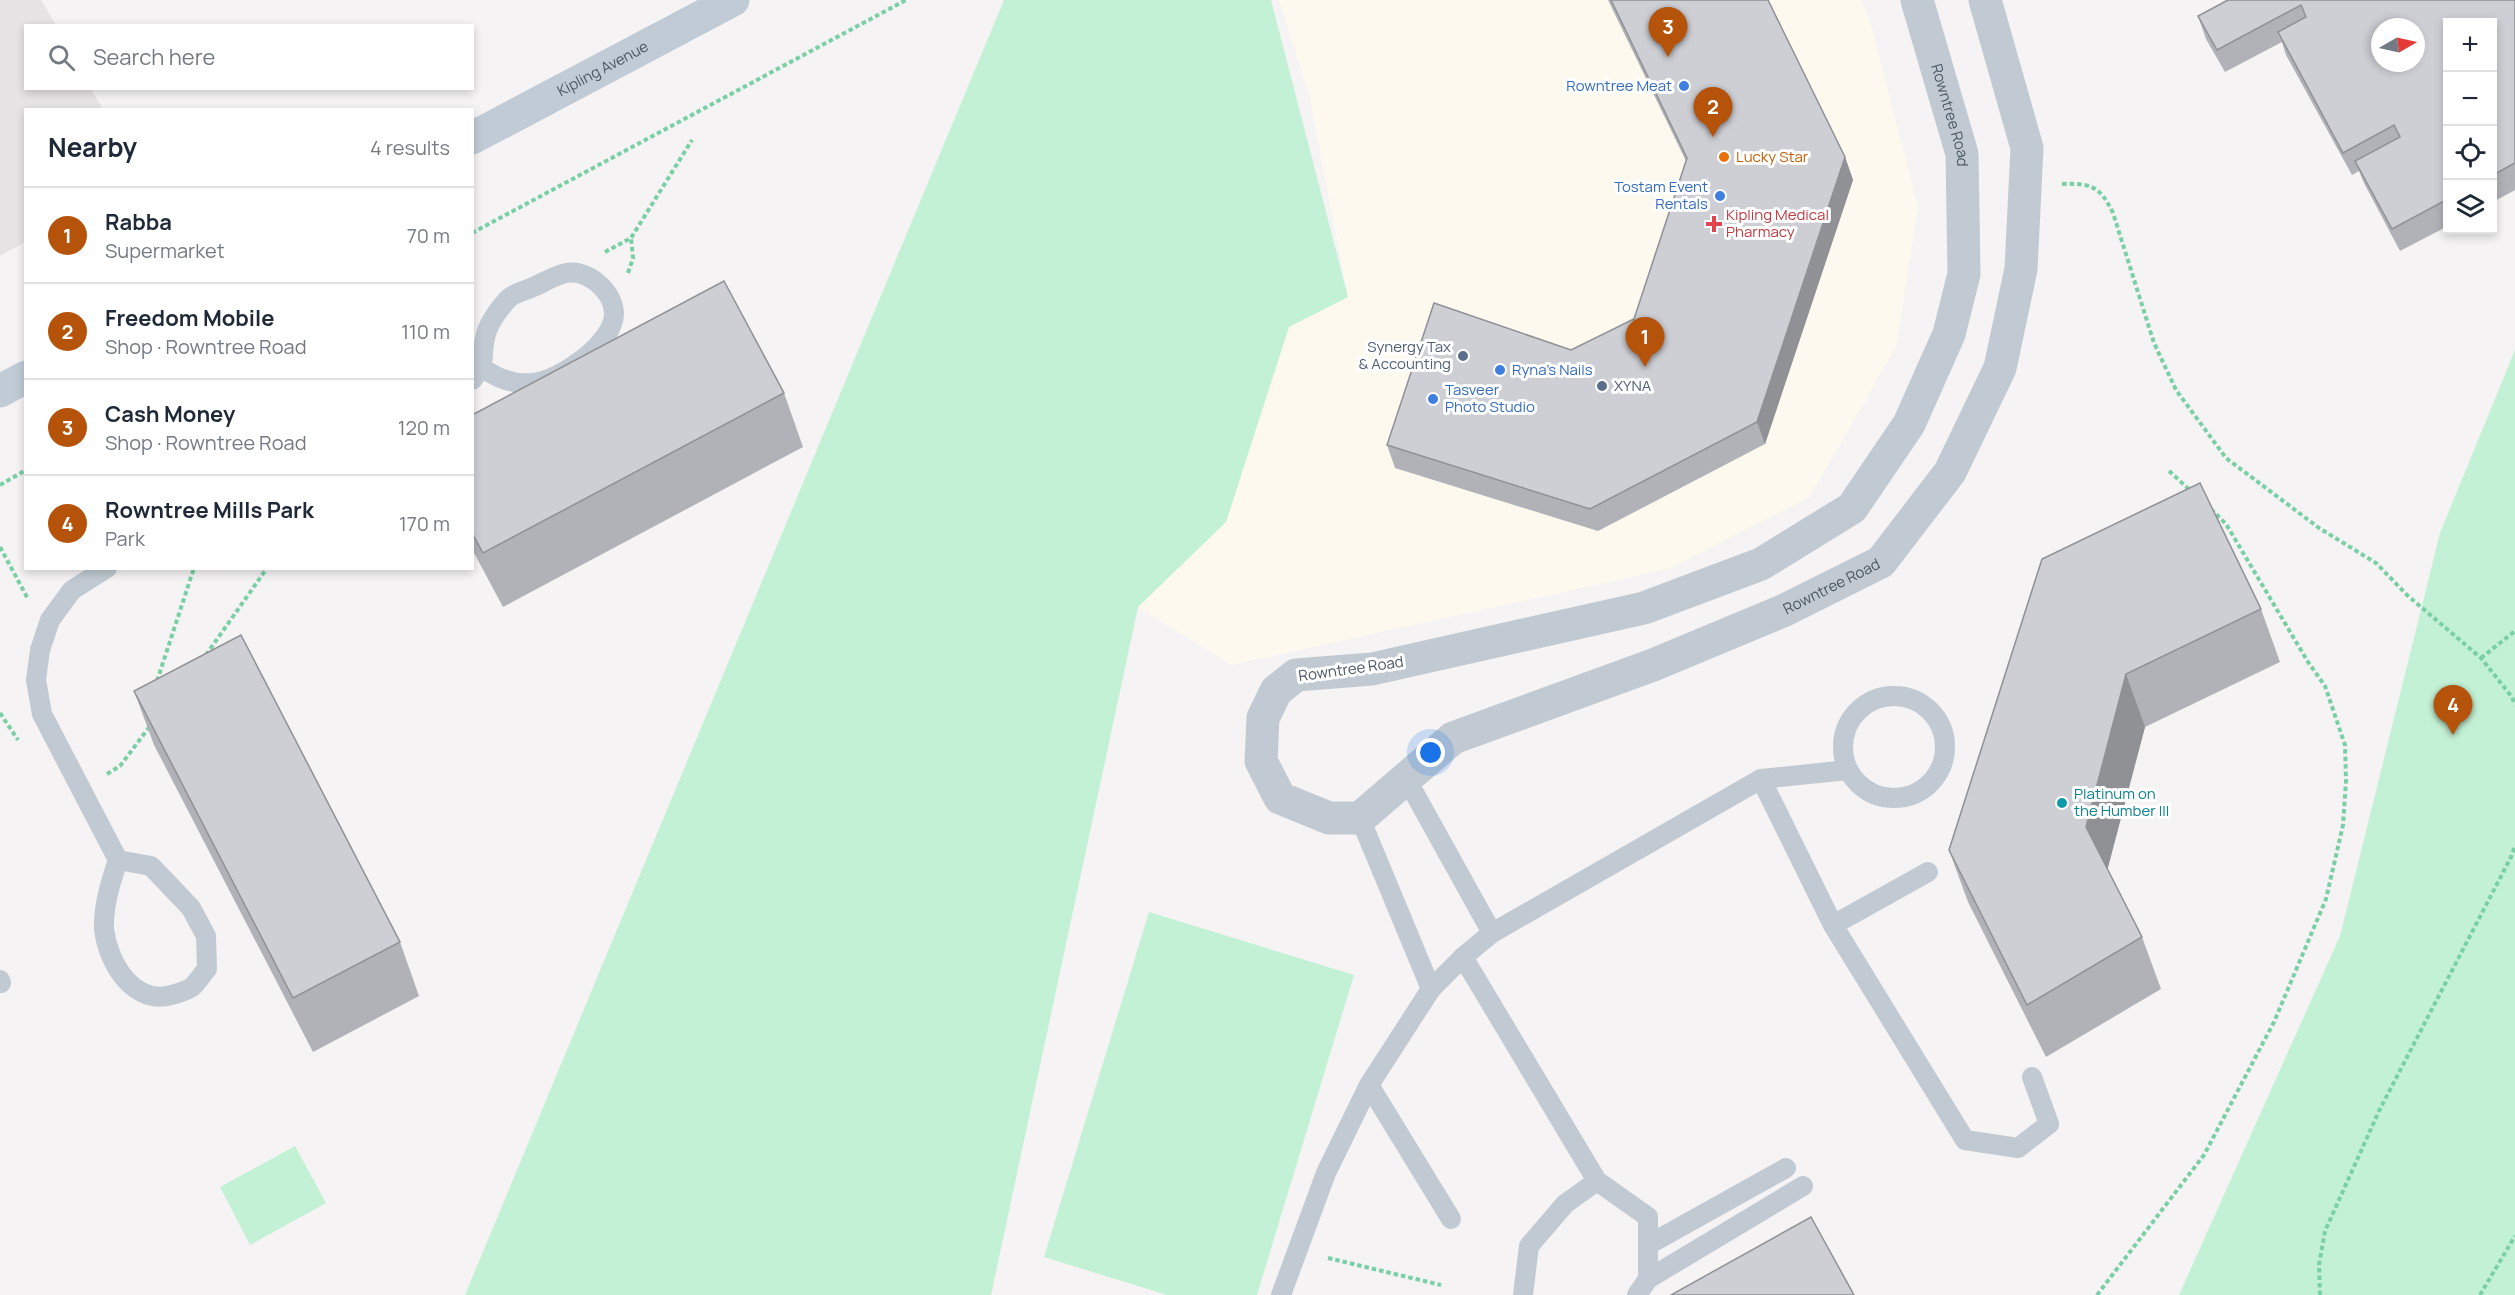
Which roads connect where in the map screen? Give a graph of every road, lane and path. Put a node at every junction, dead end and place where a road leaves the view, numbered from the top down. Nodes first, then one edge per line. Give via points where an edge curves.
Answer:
1 (733, 0) edge
2 (906, 0) edge
3 (1917, 0) edge
4 (1985, 0) edge
5 (474, 137) edge
6 (692, 140) dead end
7 (2084, 183) dead end
8 (474, 232) edge
9 (568, 273) junction
10 (478, 374) edge
11 (24, 378) edge
12 (0, 391) edge
13 (24, 471) edge
14 (2169, 471) dead end
15 (0, 485) edge
16 (2198, 497) edge
17 (2205, 504) edge
18 (0, 547) edge
19 (104, 570) edge
20 (193, 570) edge
21 (266, 570) edge
22 (50, 620) junction
23 (2515, 631) edge
24 (205, 656) edge
25 (2481, 658) junction
26 (157, 682) edge
27 (2515, 705) edge
28 (150, 715) edge
29 (157, 719) edge
30 (150, 726) junction
31 (1848, 770) junction
32 (1406, 778) junction
33 (1761, 779) junction
34 (80, 789) junction
35 (1360, 818) junction
36 (2515, 846) edge
37 (118, 860) junction
38 (1928, 872) dead end
39 (1833, 925) junction
40 (1492, 933) junction
41 (1463, 957) junction
42 (1431, 989) junction
43 (2032, 1077) dead end
44 (1369, 1085) junction
45 (1786, 1168) dead end
46 (1597, 1180) junction
47 (1803, 1186) dead end
48 (1451, 1219) dead end
49 (2515, 1236) edge
50 (1648, 1245) junction
51 (1297, 1250) junction
52 (1441, 1285) dead end
53 (1642, 1287) edge
54 (1281, 1295) edge
55 (1522, 1295) edge
56 (2097, 1295) edge
57 (2320, 1295) edge
58 (2480, 1295) edge

1 - 5 main road, Kipling Avenue
2 - 8 path
3 - 35 street, Rowntree Road via 1962,154 1964,274 1949,334 1903,434 1852,508 1761,564 1644,608 1372,669 1296,675 1276,691 1263,718 1261,761 1280,798 1329,818
4 - 32 street, Rowntree Road via 2027,148 2021,269 2000,368 1950,472 1881,562 1785,610 1686,651 1453,738
6 - 9 path via 631,238
7 - 25 path via 2105,196 2114,213 2154,343 2176,390 2226,458 2319,528 2376,563
9 - 10 lane via 511,297 494,316 485,337
9 - 10 lane via 588,276 604,288 614,312 610,332 579,364 535,383 508,382
11 - 12 main road
13 - 15 path
14 - 16 path
17 - 56 path via 2226,524 2325,686 2345,744 2343,825 2326,899 2258,1053 2204,1155
18 - 22 path via 31,607
19 - 22 lane via 72,591
20 - 26 path
21 - 24 path
22 - 34 lane via 36,680 42,714
23 - 25 path
25 - 27 path
28 - 30 path
29 - 30 path
30 - 34 path via 120,766
31 - 31 lane via 1863,789 1881,797 1902,798 1921,791 1935,777 1944,759 1945,739 1940,725 1924,705 1906,697 1886,696 1867,703 1852,717 1844,735 1843,755
31 - 33 lane
32 - 35 street, Rowntree Road
32 - 40 lane
33 - 39 lane
33 - 40 lane
34 - 37 lane
35 - 42 lane
36 - 57 path via 2379,1112 2325,1231 2319,1264
37 - 37 lane via 151,866 191,908 206,936 207,969 191,988 162,999 139,993 123,977 111,955 104,928 109,887
38 - 39 lane
39 - 43 lane via 1965,1140 2018,1148 2049,1124
40 - 41 lane
41 - 42 lane
41 - 46 lane
42 - 44 lane
44 - 48 lane
44 - 51 lane via 1326,1173
45 - 50 lane
46 - 50 lane via 1648,1217
46 - 55 lane via 1565,1204 1529,1246
47 - 53 lane
49 - 58 path
50 - 53 lane
51 - 52 path
51 - 54 lane

